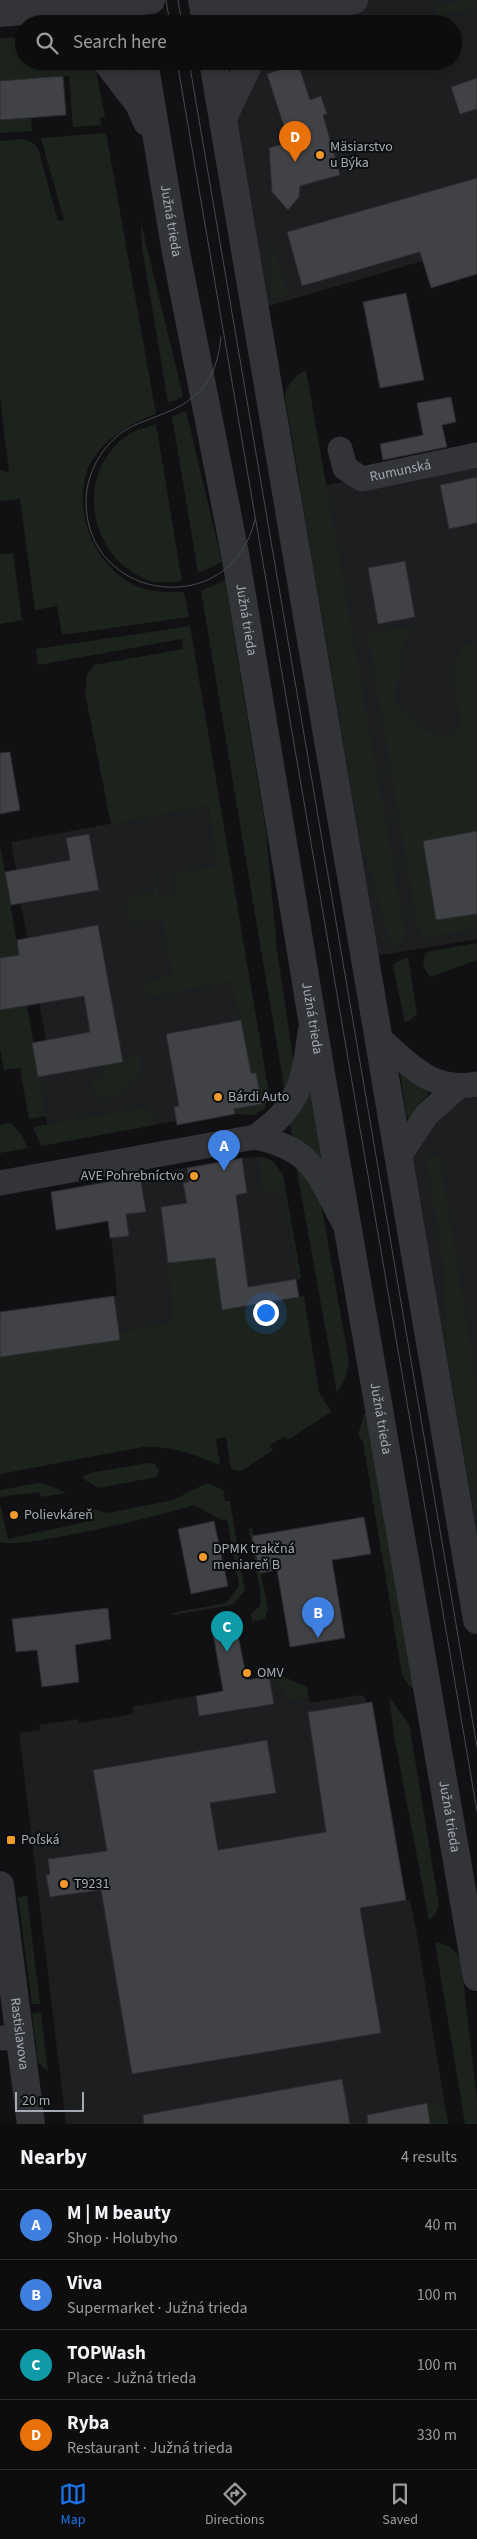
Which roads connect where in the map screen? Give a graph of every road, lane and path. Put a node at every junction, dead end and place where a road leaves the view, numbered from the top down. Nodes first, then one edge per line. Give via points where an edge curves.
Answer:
1 (202, 0) edge
2 (211, 0) edge
3 (354, 0) edge
4 (138, 6) edge
5 (313, 8) junction
6 (56, 11) edge
7 (0, 13) edge
8 (204, 15) edge
9 (301, 15) edge
10 (113, 70) edge
11 (145, 70) edge
12 (215, 70) edge
13 (246, 70) edge
14 (223, 118) junction
15 (158, 149) junction
16 (340, 449) dead end
17 (477, 455) edge
18 (312, 1018) junction
19 (379, 1038) junction
20 (468, 1085) edge
21 (255, 1137) junction
22 (399, 1156) junction
23 (0, 1183) edge
24 (349, 1231) junction
25 (477, 1620) edge
26 (0, 1885) edge
27 (477, 1977) edge
28 (10, 2037) edge
29 (31, 2124) edge

1 - 8 street
2 - 5 street via 236,10
3 - 5 street
4 - 6 street
5 - 9 street
6 - 7 street
10 - 15 street via 139,104
11 - 15 street, Južná trieda
12 - 14 street
13 - 14 street
14 - 19 street
15 - 18 street, Južná trieda via 174,247 236,559
16 - 17 street, Rumunská via 345,468 362,479
18 - 21 street via 304,1077 296,1096 274,1124
18 - 24 street, Južná trieda
19 - 20 street via 422,1075
19 - 22 street
20 - 22 street via 427,1114
21 - 23 street
21 - 24 street via 285,1144 303,1156 316,1172
22 - 25 street
24 - 27 street, Južná trieda
26 - 28 street, Rastislavova
28 - 29 street, Rastislavova

